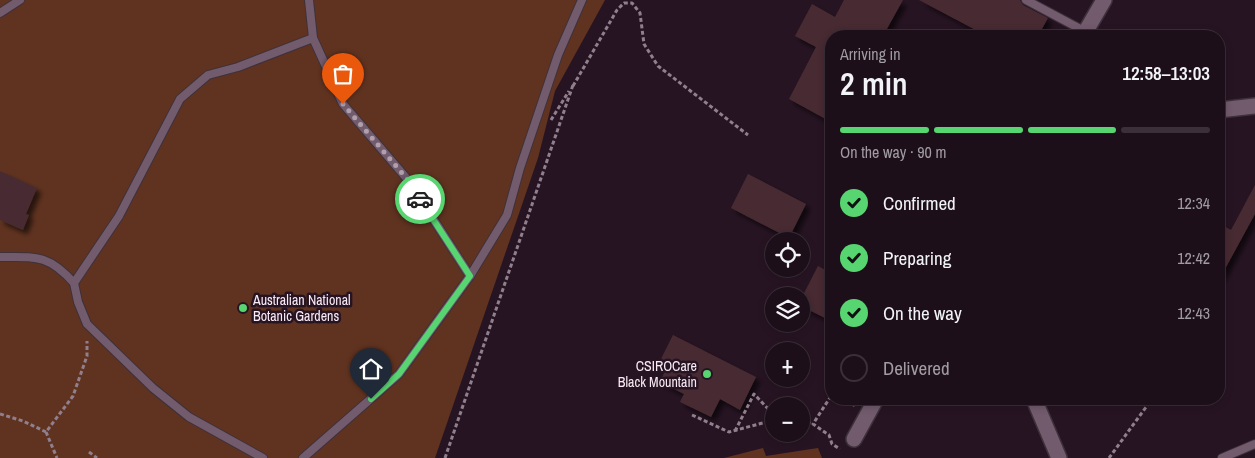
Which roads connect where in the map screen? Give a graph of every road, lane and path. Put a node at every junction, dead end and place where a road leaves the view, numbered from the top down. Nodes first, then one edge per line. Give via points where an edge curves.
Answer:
1 (20, 0) edge
2 (310, 0) edge
3 (582, 0) edge
4 (1026, 0) edge
5 (1104, 0) edge
6 (633, 2) edge
7 (0, 13) edge
8 (1078, 30) edge
9 (1087, 30) edge
10 (313, 38) junction
11 (573, 85) junction
12 (1255, 106) edge
13 (1225, 109) edge
14 (550, 121) dead end
15 (748, 134) dead end
16 (0, 257) edge
17 (470, 276) junction
18 (74, 283) junction
19 (87, 324) junction
20 (825, 405) edge
21 (873, 405) edge
22 (1037, 405) edge
23 (1148, 405) edge
24 (765, 406) edge
25 (0, 414) edge
26 (692, 415) dead end
27 (765, 422) edge
28 (810, 423) edge
29 (813, 424) junction
30 (734, 431) junction
31 (46, 432) junction
32 (854, 439) dead end
33 (1255, 444) edge
34 (89, 452) dead end
35 (846, 454) dead end
36 (57, 458) edge
37 (97, 458) edge
38 (263, 458) edge
39 (303, 458) edge
40 (445, 458) edge
41 (1059, 458) edge
42 (1109, 458) edge
43 (1222, 458) edge

1 - 7 lane
2 - 10 lane
3 - 17 lane via 558,55 507,215
4 - 8 lane
5 - 9 street
6 - 11 path via 624,3 617,10
6 - 15 path via 640,13 644,44 658,66
10 - 17 lane via 343,104 408,180
10 - 18 lane via 208,75 180,99 119,216
11 - 14 path
11 - 40 path
12 - 13 street
16 - 18 lane via 38,257 62,269
17 - 39 lane via 399,374
18 - 19 lane
19 - 31 path via 87,356 73,396
19 - 38 lane via 153,388 189,417
20 - 29 path
21 - 32 street
22 - 41 street
23 - 42 path
24 - 30 path via 754,394
25 - 31 path
26 - 30 path via 729,432
27 - 30 path
28 - 29 path
29 - 35 path via 829,435 832,444
31 - 36 path
33 - 43 lane
34 - 37 path

